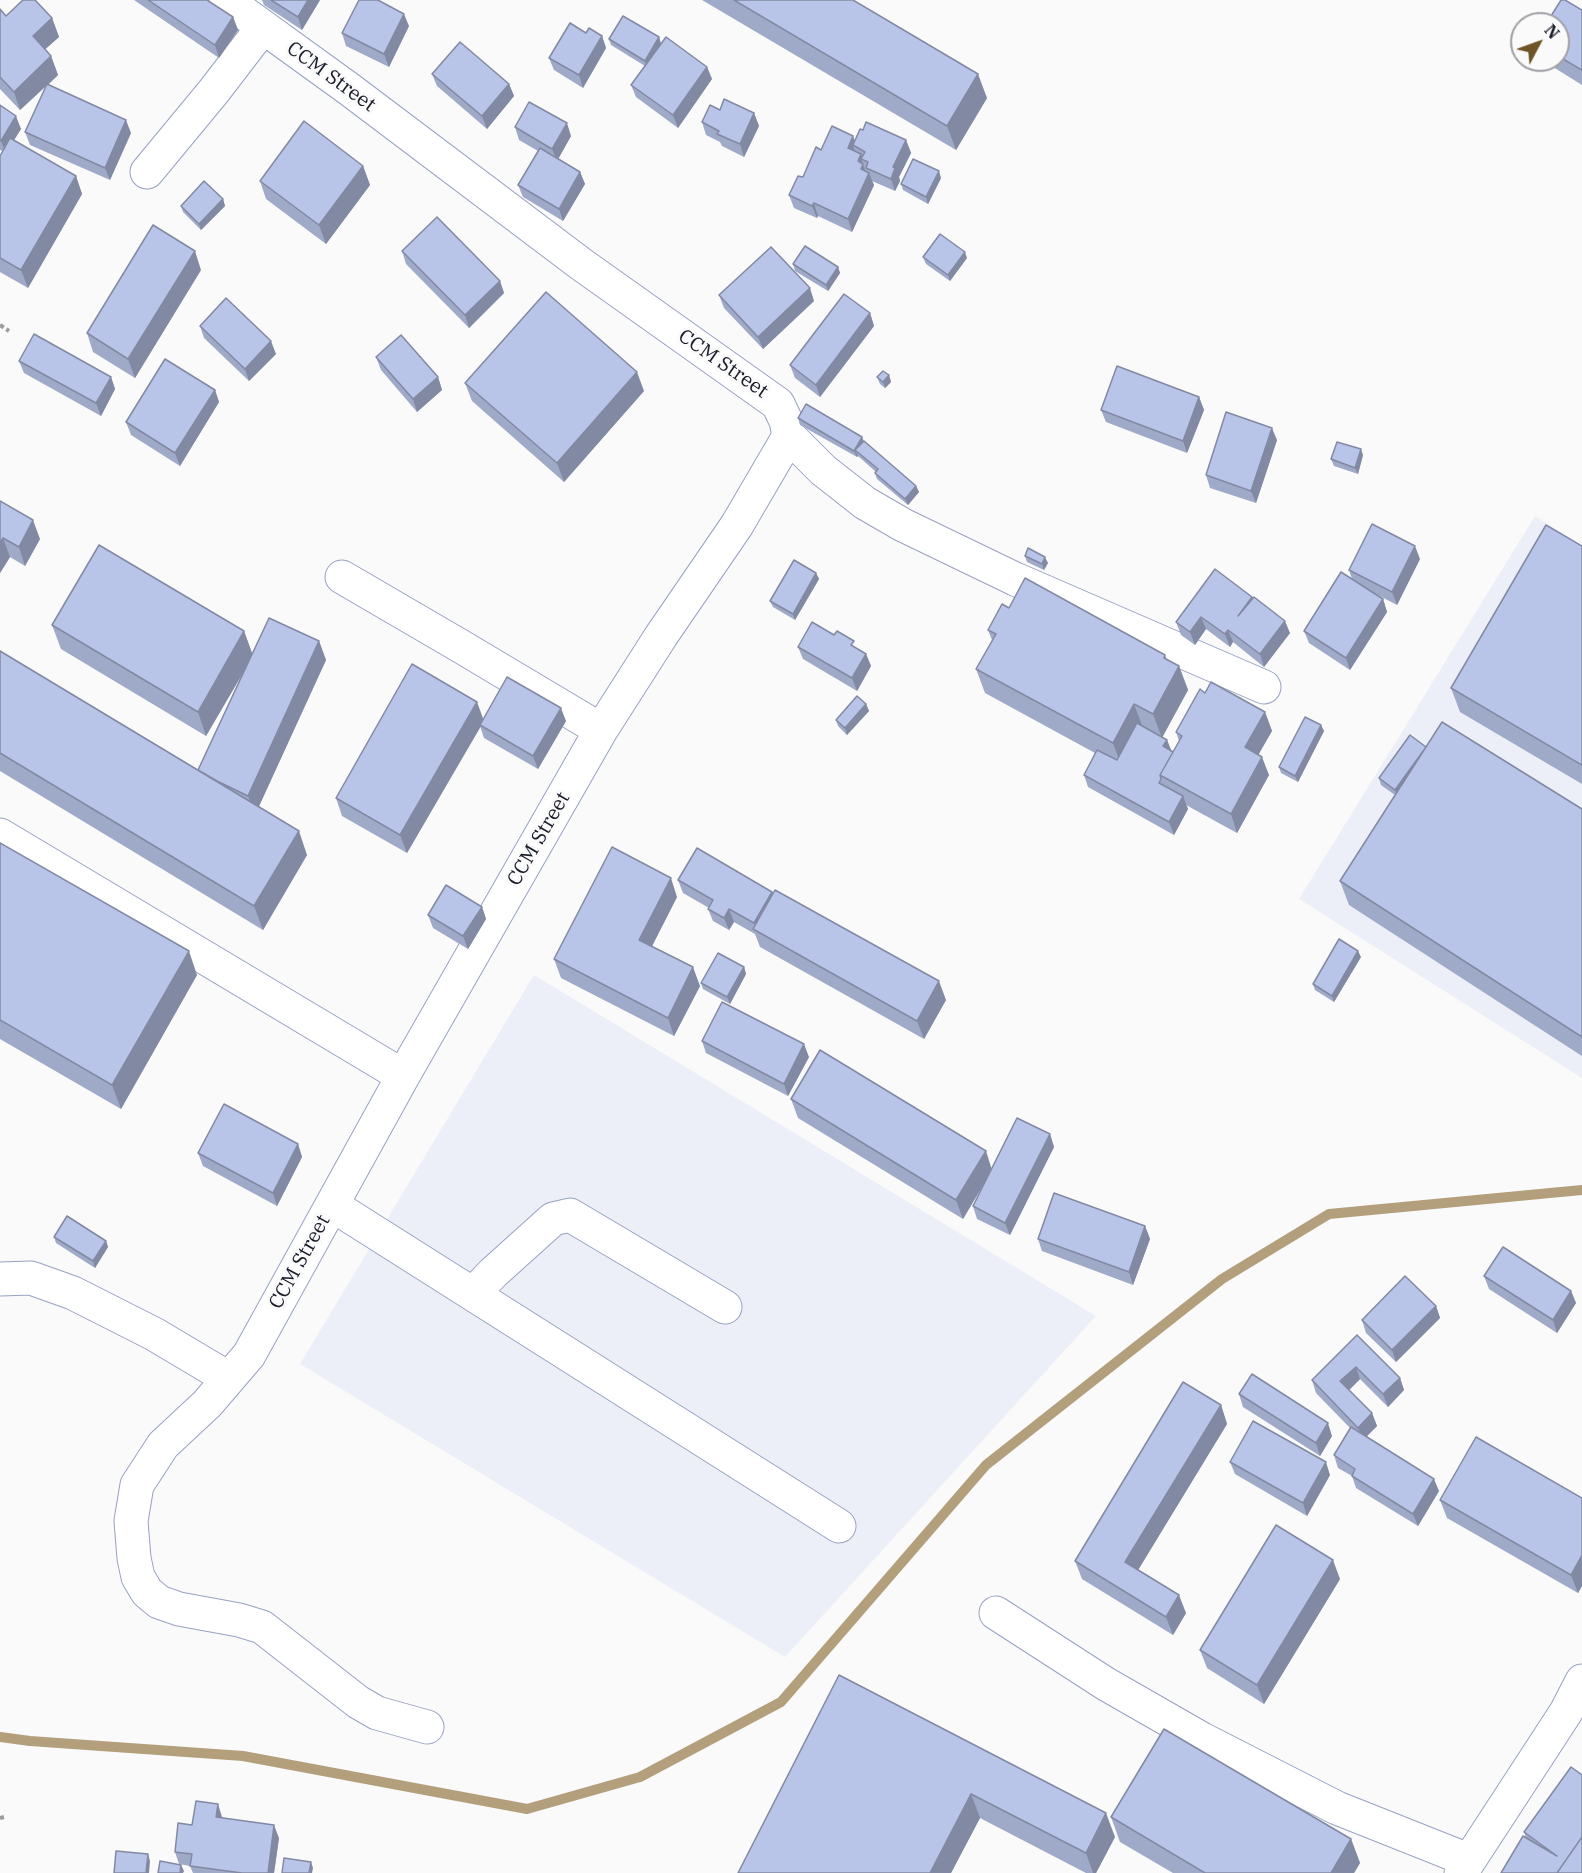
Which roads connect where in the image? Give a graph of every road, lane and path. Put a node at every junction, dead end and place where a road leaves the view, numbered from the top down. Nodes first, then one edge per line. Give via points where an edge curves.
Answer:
1 (226, 0) edge
2 (263, 27) junction
3 (147, 172) dead end
4 (0, 325) edge
5 (9, 331) dead end
6 (789, 436) junction
7 (342, 578) dead end
8 (1264, 687) dead end
9 (601, 730) junction
10 (0, 835) edge
11 (403, 1076) junction
12 (332, 1205) junction
13 (0, 1279) edge
14 (473, 1294) junction
15 (725, 1307) dead end
16 (228, 1378) junction
17 (839, 1526) dead end
18 (996, 1612) dead end
19 (1582, 1681) edge
20 (427, 1727) dead end
21 (1465, 1866) edge

1 - 2 street, CCM Street
2 - 3 street
2 - 6 street, CCM Street via 581,264 778,404
4 - 5 path
6 - 8 street via 856,496 903,525 1025,584
6 - 9 street, CCM Street via 737,525
7 - 9 street
9 - 11 street, CCM Street
10 - 11 street
11 - 12 street, CCM Street
12 - 14 street
12 - 16 street, CCM Street via 249,1354
13 - 16 street via 31,1278 73,1293
14 - 15 street via 553,1219 570,1215
14 - 17 street
16 - 20 street, CCM Street via 207,1404 163,1445 137,1485 131,1521 138,1577 159,1602 262,1627 358,1702 377,1713
18 - 21 street via 1106,1684 1202,1739 1337,1808
19 - 21 street via 1566,1712

